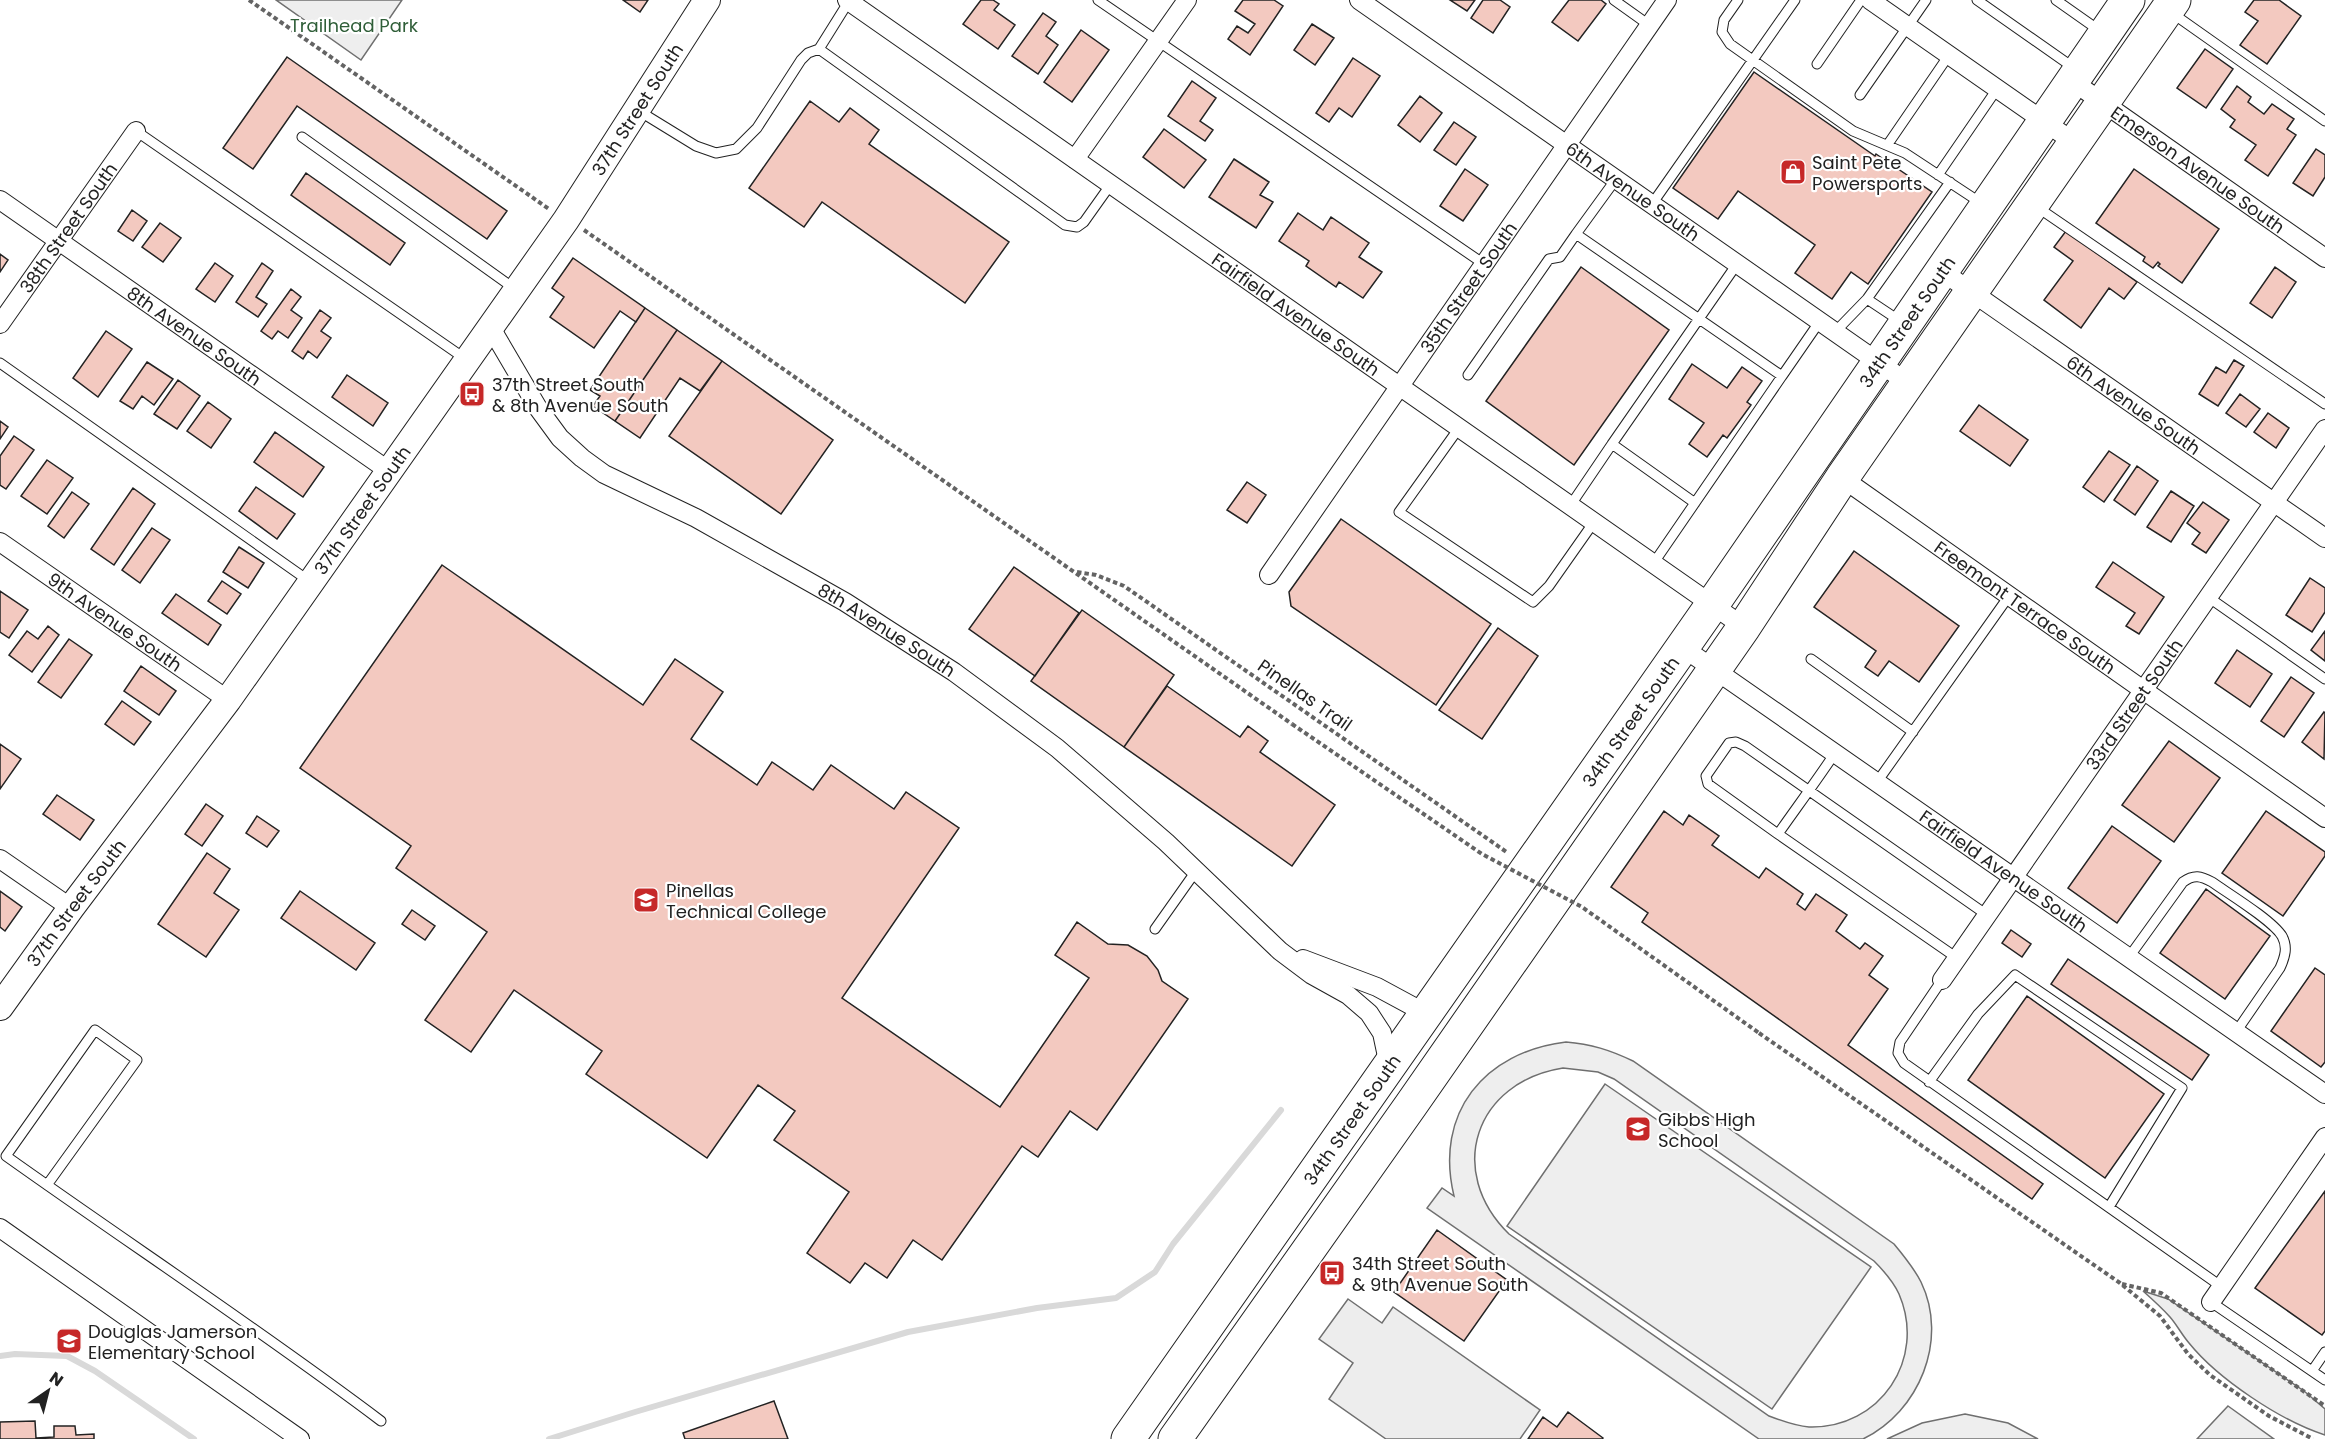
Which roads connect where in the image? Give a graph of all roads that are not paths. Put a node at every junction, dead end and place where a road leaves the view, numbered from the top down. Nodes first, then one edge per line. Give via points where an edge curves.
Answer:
1 (707, 0) edge
2 (1098, 0) edge
3 (1187, 0) edge
4 (1359, 0) edge
5 (1614, 0) edge
6 (1666, 0) edge
7 (1738, 0) edge
8 (1795, 0) edge
9 (1861, 0) edge
10 (1870, 0) edge
11 (1926, 0) edge
12 (1977, 0) edge
13 (2056, 0) edge
14 (2128, 0) edge
15 (848, 1) edge
16 (2171, 5) edge
17 (1649, 25) junction
18 (1908, 26) junction
19 (2104, 34) junction
20 (1157, 42) junction
21 (819, 49) junction
22 (1949, 55) junction
23 (1752, 60) junction
24 (1817, 64) dead end
25 (2075, 76) junction
26 (1997, 89) junction
27 (1860, 95) dead end
28 (2103, 102) junction
29 (637, 110) junction
30 (2044, 121) junction
31 (2325, 121) edge
32 (136, 131) joint
33 (302, 137) dead end
34 (2075, 143) junction
35 (1888, 144) junction
36 (1566, 145) junction
37 (1075, 159) junction
38 (1938, 175) junction
39 (1616, 179) junction
40 (1950, 182) junction
41 (1111, 184) junction
42 (0, 200) edge
43 (1652, 204) junction
44 (2033, 204) junction
45 (1985, 206) junction
46 (1576, 234) junction
47 (59, 241) junction
48 (2325, 258) edge
49 (1484, 264) junction
50 (1737, 264) junction
51 (1940, 270) junction
52 (517, 290) junction
53 (1972, 292) junction
54 (1868, 298) junction
55 (1698, 319) junction
56 (0, 324) edge
57 (1904, 324) junction
58 (1827, 327) junction
59 (490, 328) junction
60 (468, 360) junction
61 (1878, 362) junction
62 (0, 363) edge
63 (1468, 375) dead end
64 (1782, 376) junction
65 (1908, 383) junction
66 (1400, 386) junction
67 (2325, 404) edge
68 (1459, 428) junction
69 (2325, 429) edge
70 (1612, 444) junction
71 (389, 471) junction
72 (1842, 478) junction
73 (1695, 503) junction
74 (2274, 503) junction
75 (1570, 506) junction
76 (1594, 522) junction
77 (2325, 538) edge
78 (0, 542) edge
79 (1653, 564) junction
80 (1269, 575) dead end
81 (311, 582) junction
82 (2009, 596) junction
83 (2208, 597) junction
84 (1712, 605) junction
85 (1744, 627) junction
86 (1682, 647) junction
87 (1811, 659) dead end
88 (1714, 669) junction
89 (2325, 679) edge
90 (2143, 690) junction
91 (228, 700) junction
92 (1913, 732) junction
93 (1835, 753) junction
94 (1877, 782) junction
95 (1809, 791) junction
96 (2325, 818) edge
97 (1778, 834) junction
98 (0, 859) edge
99 (1196, 871) junction
100 (2014, 876) junction
101 (70, 908) junction
102 (1987, 915) junction
103 (1155, 929) dead end
104 (1280, 951) junction
105 (2129, 957) junction
106 (1957, 958) junction
107 (1942, 980) joint
108 (0, 1007) edge
109 (1427, 1014) junction
110 (2236, 1032) junction
111 (1389, 1067) junction
112 (1929, 1082) junction
113 (2325, 1094) edge
114 (1411, 1105) junction
115 (2325, 1137) edge
116 (47, 1185) junction
117 (2109, 1207) junction
118 (0, 1228) edge
119 (2222, 1287) junction
120 (2211, 1302) joint
121 (2325, 1352) edge
122 (2312, 1371) junction
123 (2325, 1380) edge
124 (381, 1421) dead end
125 (300, 1439) edge
126 (1128, 1439) edge
127 (1175, 1439) edge

1 - 29 street, 37th Street South
2 - 20 lane
3 - 20 street
4 - 36 street, 6th Avenue South
5 - 17 lane
6 - 17 street, 35th Street South
7 - 23 lane via 1724,20 1722,32 1730,44
8 - 23 lane
9 - 24 lane
10 - 18 street
11 - 18 lane
12 - 25 lane
13 - 19 lane
14 - 19 highway, 34th Street South
15 - 21 lane
15 - 37 street, Fairfield Avenue South
16 - 28 highway, 34th Street South
16 - 31 lane
17 - 36 street, 35th Street South
18 - 22 street
18 - 27 lane
19 - 25 highway, 34th Street South
20 - 37 street
20 - 49 lane
21 - 29 lane via 808,52 801,60 757,128 736,149 716,153 696,147
21 - 41 lane via 1065,225 1077,227 1084,222
22 - 26 street
22 - 35 lane
23 - 35 lane via 1853,131
23 - 43 lane
25 - 28 street, Emerson Avenue South
25 - 30 highway, 34th Street South
26 - 30 street
26 - 38 lane
28 - 34 highway, 34th Street South
28 - 48 street, Emerson Avenue South
29 - 52 street, 37th Street South
30 - 34 street
30 - 45 highway, 34th Street South
32 - 47 street, 38th Street South
32 - 60 lane
33 - 52 lane
34 - 44 highway, 34th Street South
35 - 38 lane
36 - 39 street, 6th Avenue South
36 - 49 street, 35th Street South
37 - 41 street, Fairfield Avenue South
38 - 40 lane
39 - 43 street, 6th Avenue South
39 - 46 lane
40 - 45 lane
40 - 54 lane
41 - 66 street, Fairfield Avenue South
42 - 47 street, 8th Avenue South
43 - 50 street, 6th Avenue South
44 - 53 highway, 34th Street South
44 - 67 lane
45 - 51 highway, 34th Street South
46 - 55 lane
46 - 63 lane via 1560,257 1549,259
47 - 56 street, 38th Street South
47 - 71 street, 8th Avenue South
49 - 66 street, 35th Street South
50 - 55 lane
50 - 58 street, 6th Avenue South
51 - 53 street, 6th Avenue South
51 - 57 highway, 34th Street South
52 - 59 street, 37th Street South
53 - 65 highway, 34th Street South
53 - 74 street, 6th Avenue South
54 - 57 lane
54 - 58 lane
55 - 64 lane
55 - 70 lane
57 - 61 highway, 34th Street South
58 - 61 street, 6th Avenue South
58 - 64 lane
59 - 60 street, 37th Street South
59 - 99 street, 8th Avenue South via 538,408 560,438 582,458 604,474 696,518 796,573 954,672 1057,748
60 - 71 street, 37th Street South
61 - 65 street, 6th Avenue South
61 - 84 highway, 34th Street South
62 - 81 lane
64 - 73 lane
65 - 72 highway, 34th Street South
66 - 68 street, Fairfield Avenue South
66 - 80 street, 35th Street South
68 - 75 street, Fairfield Avenue South
68 - 76 lane via 1399,512 1533,602 1549,586
69 - 74 street, 33rd Street South
70 - 73 lane
70 - 75 lane
71 - 81 street, 37th Street South
72 - 82 street, Freemont Terrace South
72 - 85 highway, 34th Street South
73 - 79 lane
74 - 77 street, 6th Avenue South
74 - 83 street, 33rd Street South
75 - 76 street, Fairfield Avenue South
76 - 79 street, Fairfield Avenue South
78 - 91 street, 9th Avenue South
79 - 84 street, Fairfield Avenue South
81 - 91 street, 37th Street South
82 - 90 street, Freemont Terrace South
82 - 92 lane
83 - 89 lane
83 - 90 street, 33rd Street South
84 - 85 street, Fairfield Avenue South
84 - 86 highway, 34th Street South
85 - 88 highway, 34th Street South
86 - 88 street, Fairfield Avenue South
86 - 109 highway, 34th Street South
87 - 92 lane
88 - 93 street, Fairfield Avenue South
88 - 114 highway, 34th Street South
90 - 96 street, Freemont Terrace South
90 - 100 street, 33rd Street South
91 - 101 street, 37th Street South
92 - 94 lane
93 - 94 street, Fairfield Avenue South
93 - 95 lane
94 - 100 street, Fairfield Avenue South
95 - 97 lane
95 - 97 lane via 1736,741 1729,743 1708,770 1708,784
95 - 102 lane
97 - 106 lane
98 - 101 street
99 - 103 lane
99 - 104 street, 8th Avenue South
100 - 102 street, 33rd Street South
100 - 105 street, Fairfield Avenue South
101 - 108 street, 37th Street South
102 - 106 street, 33rd Street South
104 - 109 street, 8th Avenue South via 1377,987
104 - 111 street, 8th Avenue South via 1369,1013 1382,1033
105 - 110 street, Fairfield Avenue South
105 - 110 lane via 2183,882 2190,876 2201,876 2212,882 2273,927 2286,947 2280,968
106 - 107 street, 33rd Street South
107 - 112 lane via 1900,1042 1898,1053 1904,1063
109 - 111 highway, 34th Street South
109 - 114 highway
110 - 113 street, Fairfield Avenue South
111 - 126 highway, 34th Street South
112 - 117 lane
112 - 117 lane via 1978,1014 2015,975 2182,1088
114 - 127 highway, 34th Street South
115 - 119 street
116 - 116 lane via 6,1156 95,1030 137,1060
116 - 124 lane
117 - 119 lane
118 - 125 street
119 - 120 street
120 - 122 lane
121 - 122 lane
122 - 123 lane

